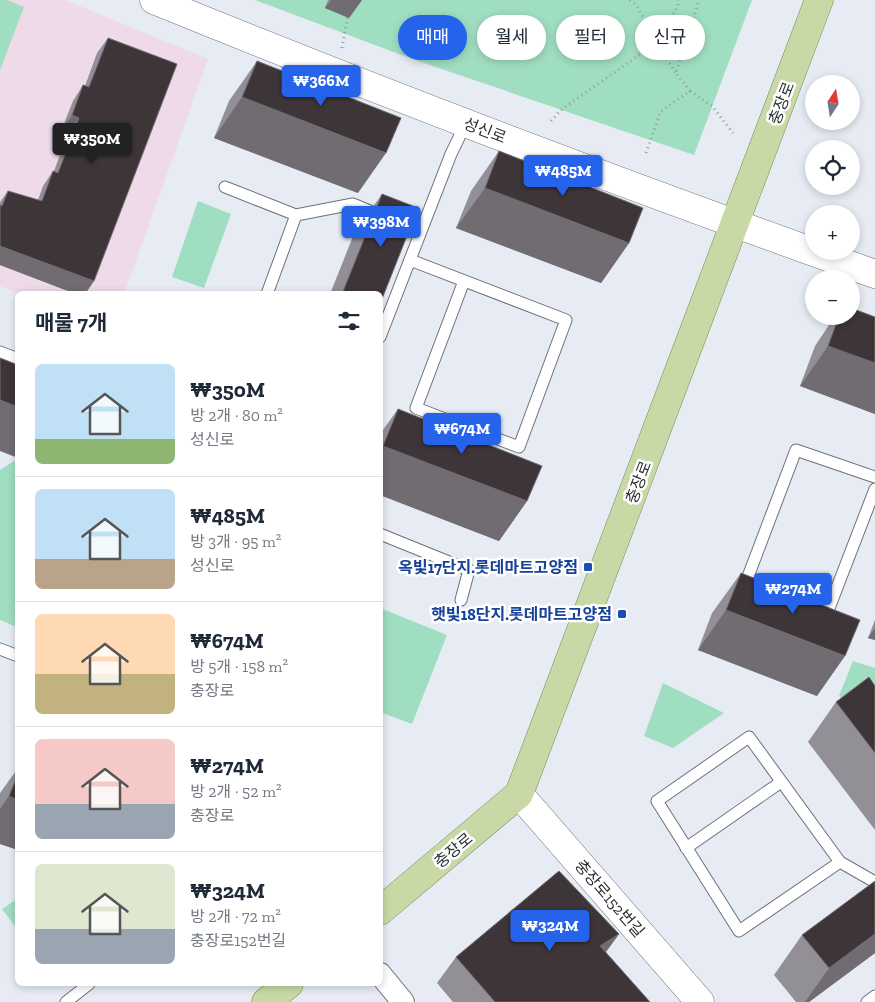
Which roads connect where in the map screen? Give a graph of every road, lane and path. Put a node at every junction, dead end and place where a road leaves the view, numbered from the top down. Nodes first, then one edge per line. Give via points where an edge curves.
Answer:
1 (154, 0) edge
2 (630, 0) edge
3 (678, 0) edge
4 (699, 0) edge
5 (820, 0) edge
6 (350, 10) dead end
7 (642, 15) edge
8 (673, 15) edge
9 (342, 49) dead end
10 (635, 59) edge
11 (667, 60) edge
12 (676, 74) junction
13 (690, 91) junction
14 (551, 121) dead end
15 (466, 123) junction
16 (732, 133) dead end
17 (646, 152) dead end
18 (225, 187) dead end
19 (296, 216) junction
20 (395, 222) edge
21 (735, 225) junction
22 (410, 260) junction
23 (875, 274) edge
24 (464, 281) junction
25 (268, 291) edge
26 (383, 329) edge
27 (0, 352) edge
28 (15, 358) edge
29 (875, 477) edge
30 (875, 489) edge
31 (383, 535) edge
32 (769, 590) edge
33 (461, 600) dead end
34 (811, 605) edge
35 (0, 649) edge
36 (15, 655) edge
37 (781, 782) junction
38 (520, 794) junction
39 (686, 848) junction
40 (840, 862) junction
41 (875, 882) edge
42 (383, 908) edge
43 (383, 978) edge
44 (86, 986) edge
45 (287, 986) edge
46 (875, 996) edge
47 (66, 1002) edge
48 (266, 1002) edge
49 (403, 1002) edge
50 (700, 1002) edge
51 (867, 1002) edge

1 - 15 street, 성신로
2 - 7 path
3 - 8 path
4 - 12 path
5 - 21 main road, 충장로
6 - 9 path
10 - 14 path via 561,110
11 - 12 path
12 - 13 path
13 - 16 path via 712,106
13 - 17 path via 661,111
15 - 21 street, 성신로
15 - 22 lane via 417,230
18 - 19 lane
19 - 20 lane via 353,204
19 - 25 lane
21 - 23 street, 성신로
21 - 38 main road, 충장로
22 - 24 lane
22 - 26 lane
24 - 24 lane via 566,320 519,447 416,408
27 - 28 lane
29 - 32 lane via 796,450 746,582
30 - 34 lane via 828,611
31 - 33 lane via 469,570
35 - 36 lane
37 - 39 lane
37 - 39 lane via 748,737 657,801
37 - 40 lane
38 - 42 main road, 충장로
38 - 50 street, 충장로152번길
39 - 40 lane via 738,931
40 - 41 lane
43 - 49 street
44 - 47 lane
45 - 48 main road
46 - 51 lane

